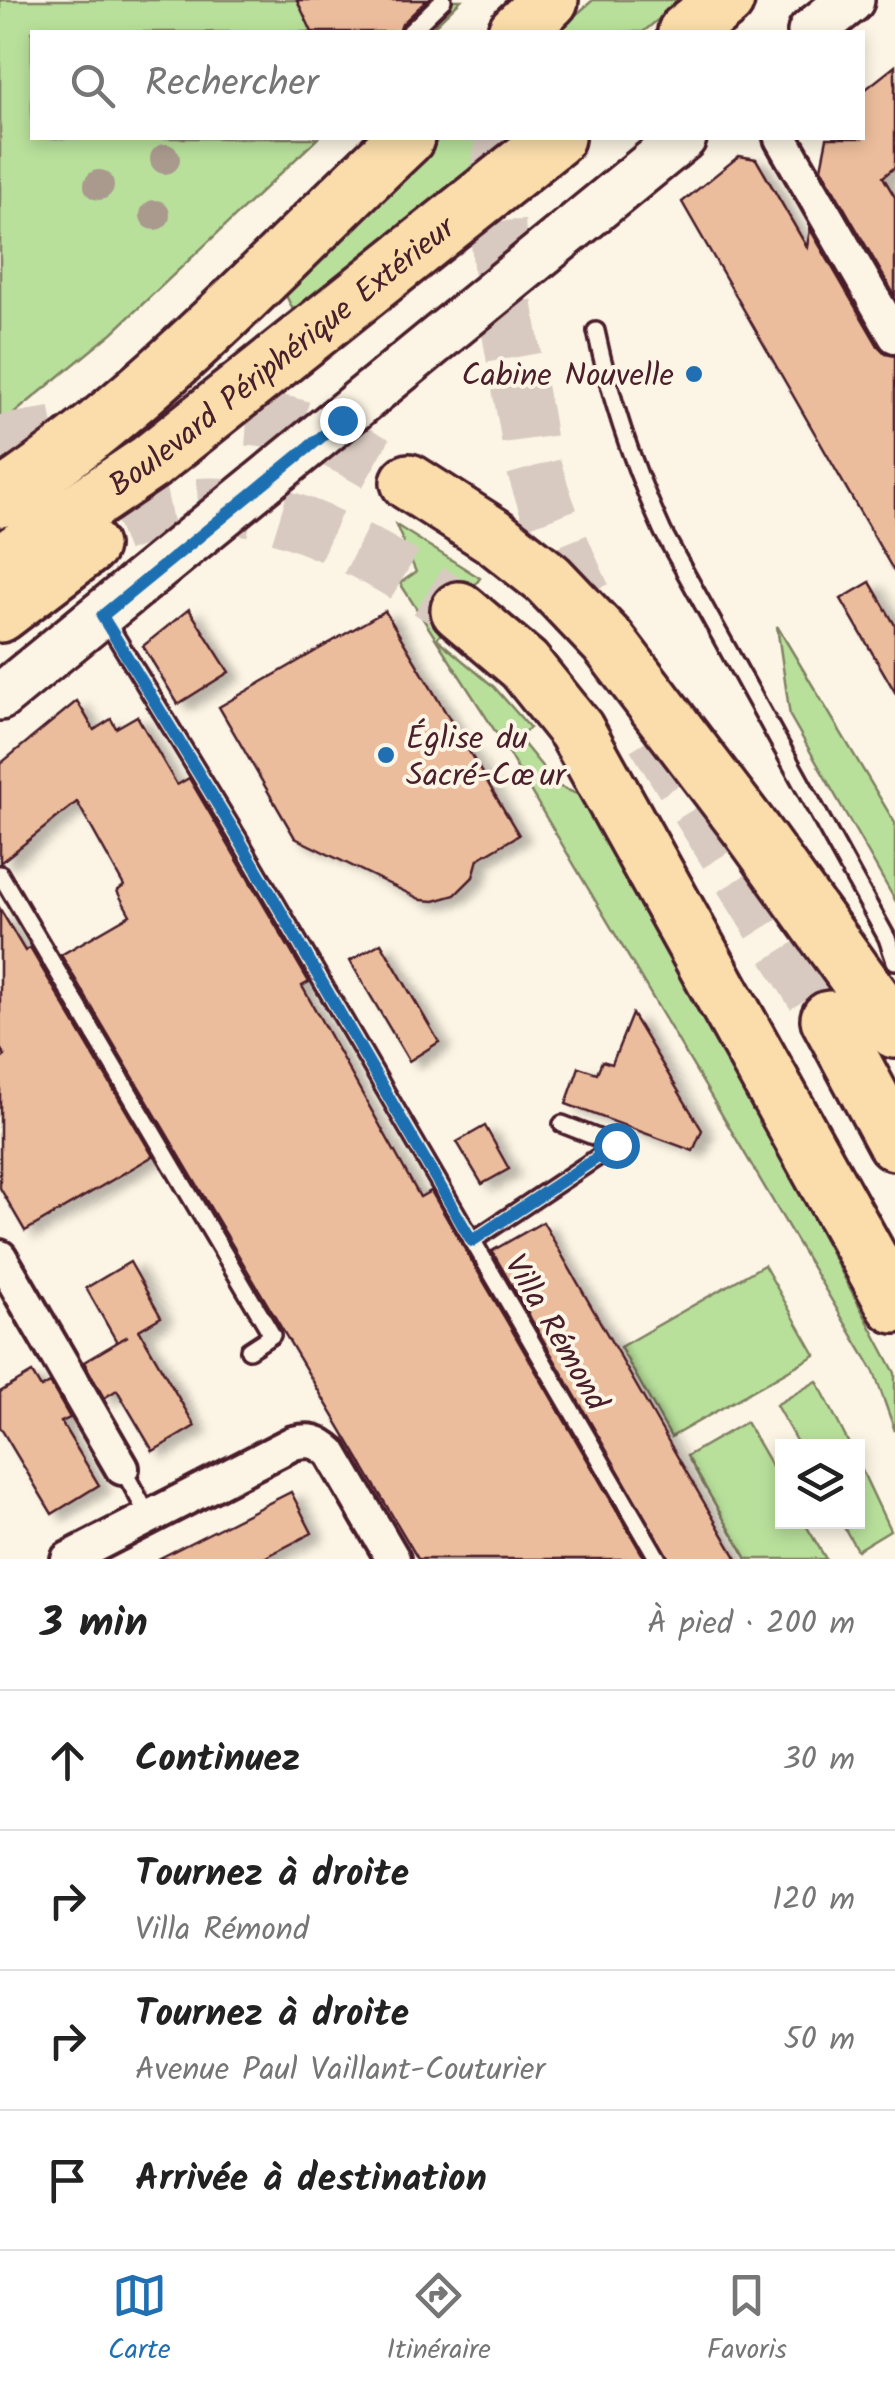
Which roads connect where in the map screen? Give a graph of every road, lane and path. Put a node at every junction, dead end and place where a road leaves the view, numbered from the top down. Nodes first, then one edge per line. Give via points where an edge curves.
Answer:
1 (443, 0) edge
2 (550, 0) edge
3 (726, 0) edge
4 (851, 0) edge
5 (412, 30) edge
6 (518, 30) edge
7 (688, 30) edge
8 (814, 30) edge
9 (404, 140) edge
10 (554, 140) edge
11 (682, 140) edge
12 (783, 140) edge
13 (596, 332) dead end
14 (312, 336) junction
15 (895, 336) edge
16 (409, 482) tunnel mouth
17 (0, 499) edge
18 (0, 564) edge
19 (459, 610) tunnel mouth
20 (0, 614) edge
21 (102, 616) junction
22 (0, 698) edge
23 (0, 874) edge
24 (895, 961) edge
25 (829, 1019) tunnel mouth
26 (895, 1030) edge
27 (562, 1124) dead end
28 (895, 1142) edge
29 (472, 1241) junction
30 (0, 1257) edge
31 (895, 1305) edge
32 (249, 1350) dead end
33 (122, 1468) joint
34 (149, 1517) junction
35 (68, 1559) edge
36 (393, 1559) edge
37 (658, 1559) edge

1 - 5 lane
2 - 6 highway
3 - 7 highway
4 - 8 main road
9 - 17 highway via 198,340
10 - 14 highway, Boulevard Périphérique Extérieur
11 - 21 main road
12 - 15 street
13 - 24 lane via 611,399 663,532
14 - 18 highway, Boulevard Périphérique Extérieur via 150,462
14 - 20 highway via 288,394
16 - 26 highway via 548,579 610,643
19 - 31 highway via 524,665 576,730
21 - 22 main road
21 - 29 lane, Villa Rémond
23 - 32 lane via 272,1335
25 - 28 highway
27 - 29 lane via 616,1145
29 - 37 lane, Villa Rémond
30 - 33 street
33 - 34 lane
34 - 35 street
34 - 36 street via 306,1440 331,1453

